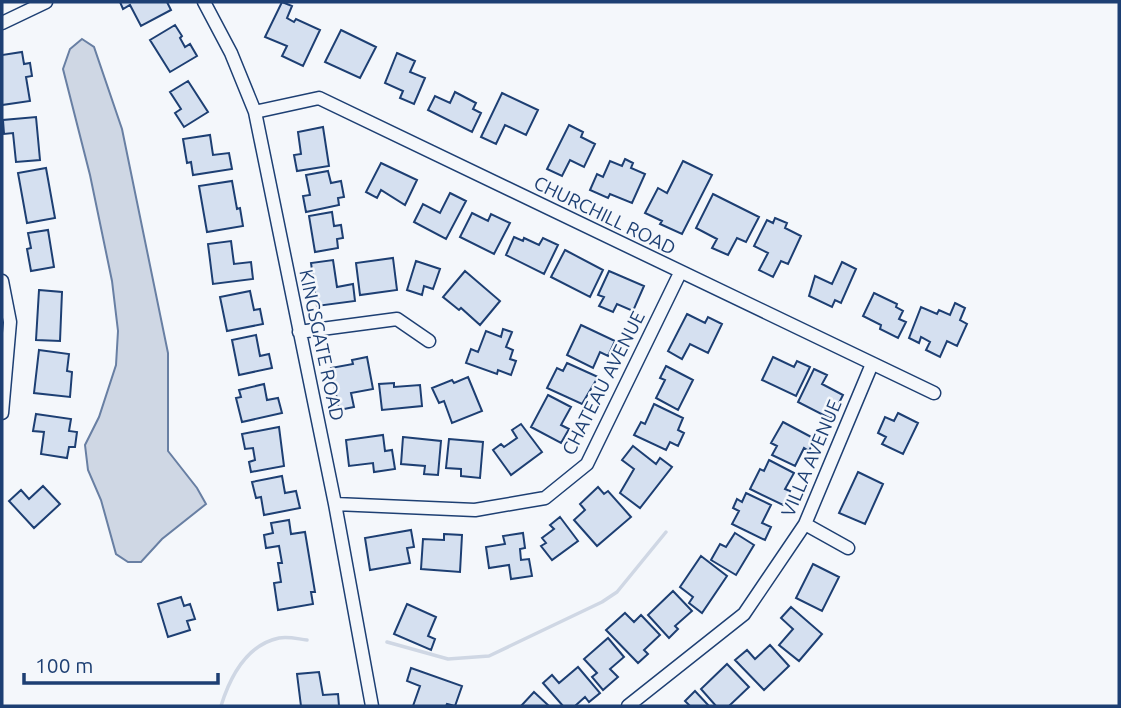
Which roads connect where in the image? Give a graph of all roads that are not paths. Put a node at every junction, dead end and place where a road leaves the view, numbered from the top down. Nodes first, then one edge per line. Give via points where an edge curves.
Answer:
1 (46, 2) edge
2 (204, 2) edge
3 (2, 23) edge
4 (255, 111) junction
5 (680, 272) junction
6 (2, 281) edge
7 (299, 332) junction
8 (429, 341) dead end
9 (872, 364) junction
10 (934, 393) dead end
11 (2, 413) edge
12 (335, 503) junction
13 (805, 524) junction
14 (848, 548) dead end
15 (372, 706) edge
16 (628, 706) edge

1 - 3 street
2 - 4 street, KINGSGATE ROAD
4 - 5 street, CHURCHILL ROAD via 319,98
4 - 7 street, KINGSGATE ROAD
5 - 9 street, CHURCHILL ROAD
5 - 12 street, CHATEAU AVENUE via 587,464 545,498 475,510
6 - 11 street via 10,322
7 - 8 street via 397,319
7 - 12 street, KINGSGATE ROAD
9 - 10 street, CHURCHILL ROAD
9 - 13 street, VILLA AVENUE
12 - 15 street, KINGSGATE ROAD
13 - 14 street
13 - 16 street, VILLA AVENUE via 744,614

